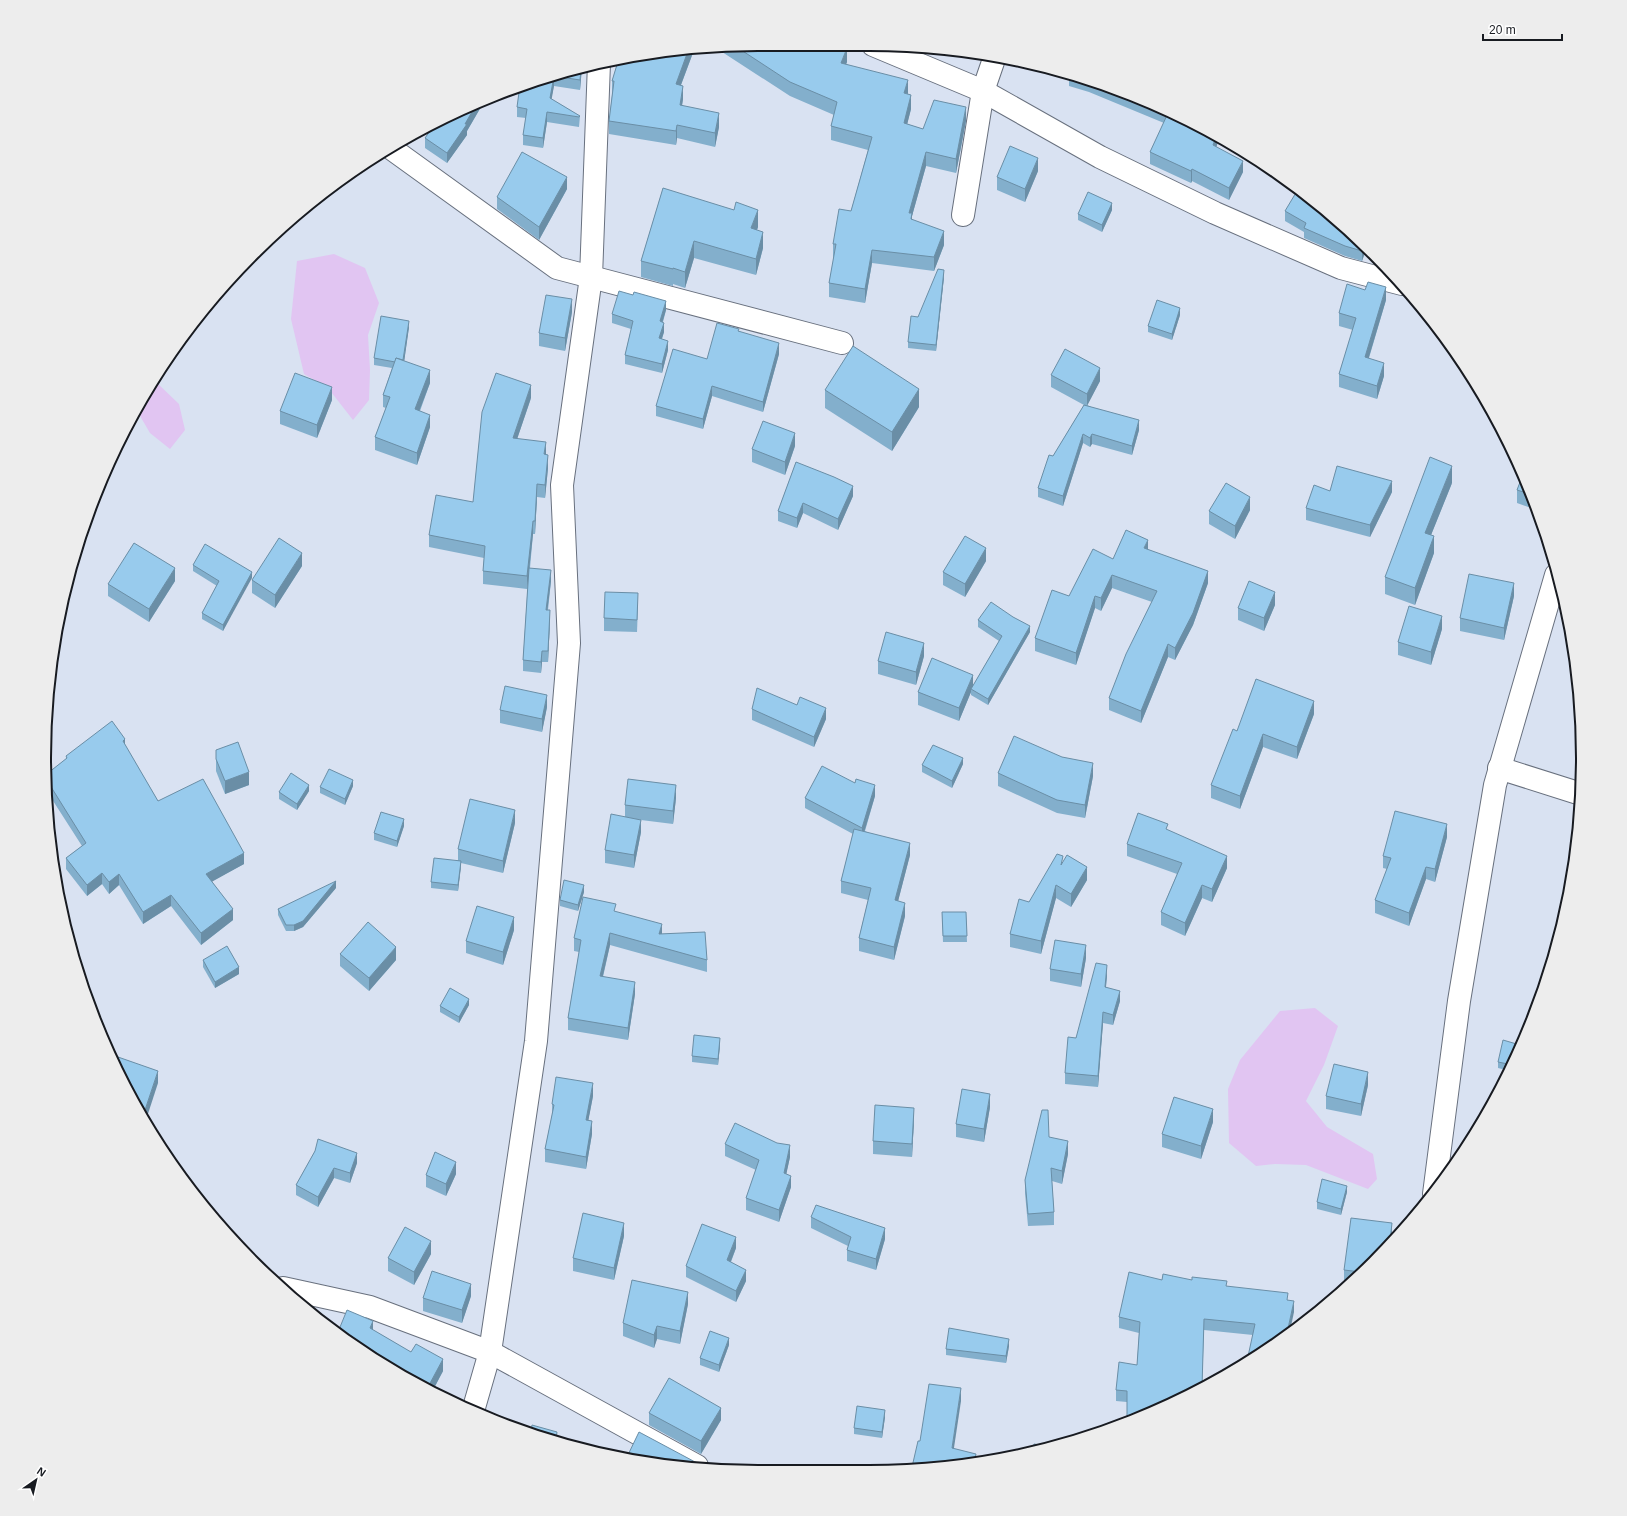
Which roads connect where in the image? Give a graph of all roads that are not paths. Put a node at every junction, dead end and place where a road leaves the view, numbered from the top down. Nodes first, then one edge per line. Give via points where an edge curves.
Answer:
1 (889, 52) edge
2 (993, 62) edge
3 (599, 70) edge
4 (983, 92) junction
5 (395, 151) edge
6 (964, 215) dead end
7 (591, 276) junction
8 (1391, 281) edge
9 (842, 343) dead end
10 (1554, 583) edge
11 (1499, 768) junction
12 (1575, 792) edge
13 (1436, 1180) edge
14 (292, 1290) edge
15 (490, 1352) junction
16 (475, 1405) edge
17 (688, 1461) edge

1 - 4 street
2 - 4 street
3 - 7 street
4 - 6 street
4 - 8 street via 1100,157 1216,213 1341,268
5 - 7 street via 557,268
7 - 9 street
7 - 15 street via 562,485 569,643 536,1041
10 - 11 street
11 - 12 street
11 - 13 street via 1494,785 1459,1001
14 - 15 street via 370,1307
15 - 16 street
15 - 17 street

